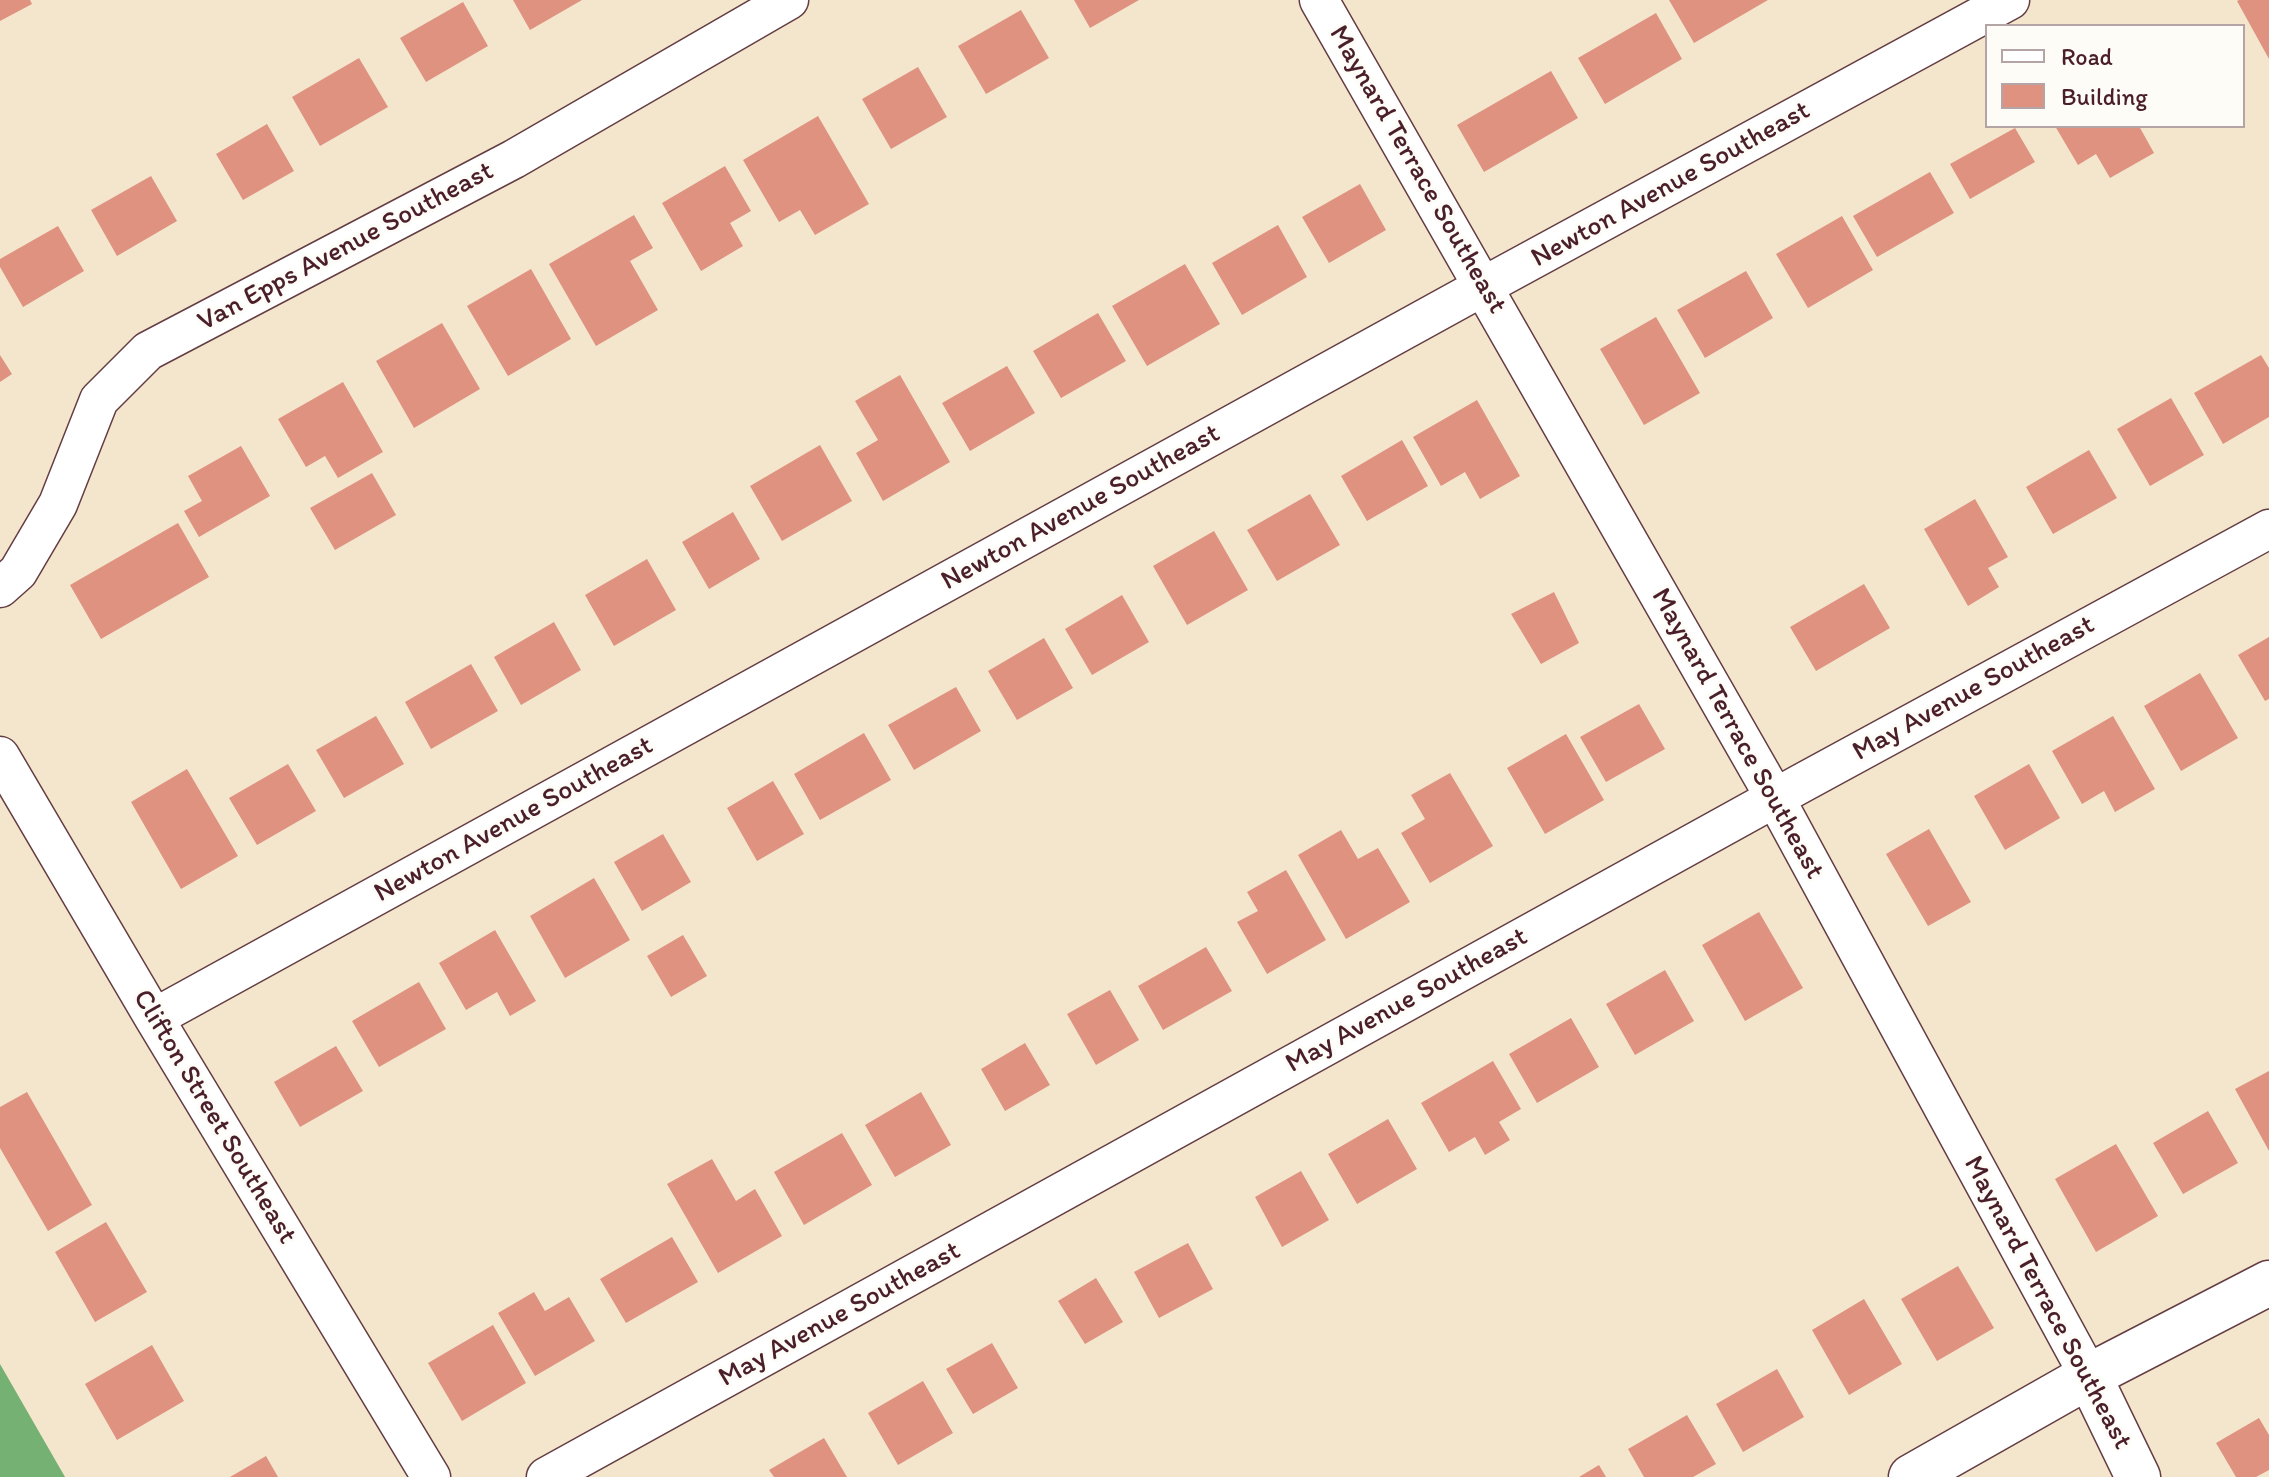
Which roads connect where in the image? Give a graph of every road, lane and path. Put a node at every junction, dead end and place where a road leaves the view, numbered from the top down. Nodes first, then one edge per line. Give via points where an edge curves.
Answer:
1 (789, 0) edge
2 (1319, 0) edge
3 (2010, 0) edge
4 (1484, 286) junction
5 (2269, 529) edge
6 (0, 588) edge
7 (0, 756) edge
8 (1775, 798) junction
9 (154, 1018) junction
10 (2269, 1283) edge
11 (2089, 1376) junction
12 (431, 1477) edge
13 (546, 1477) edge
14 (1911, 1477) edge
15 (2138, 1477) edge

1 - 6 street, Van Epps Avenue Southeast via 514,159 148,351 99,400 58,504 18,572
2 - 4 street, Maynard Terrace Southeast
3 - 4 street, Newton Avenue Southeast
4 - 8 street, Maynard Terrace Southeast
4 - 9 street, Newton Avenue Southeast
5 - 8 street, May Avenue Southeast
7 - 9 street, Clifton Street Southeast
8 - 11 street, Maynard Terrace Southeast
8 - 13 street, May Avenue Southeast
9 - 12 street, Clifton Street Southeast
10 - 11 main road
11 - 14 main road
11 - 15 main road, Maynard Terrace Southeast

